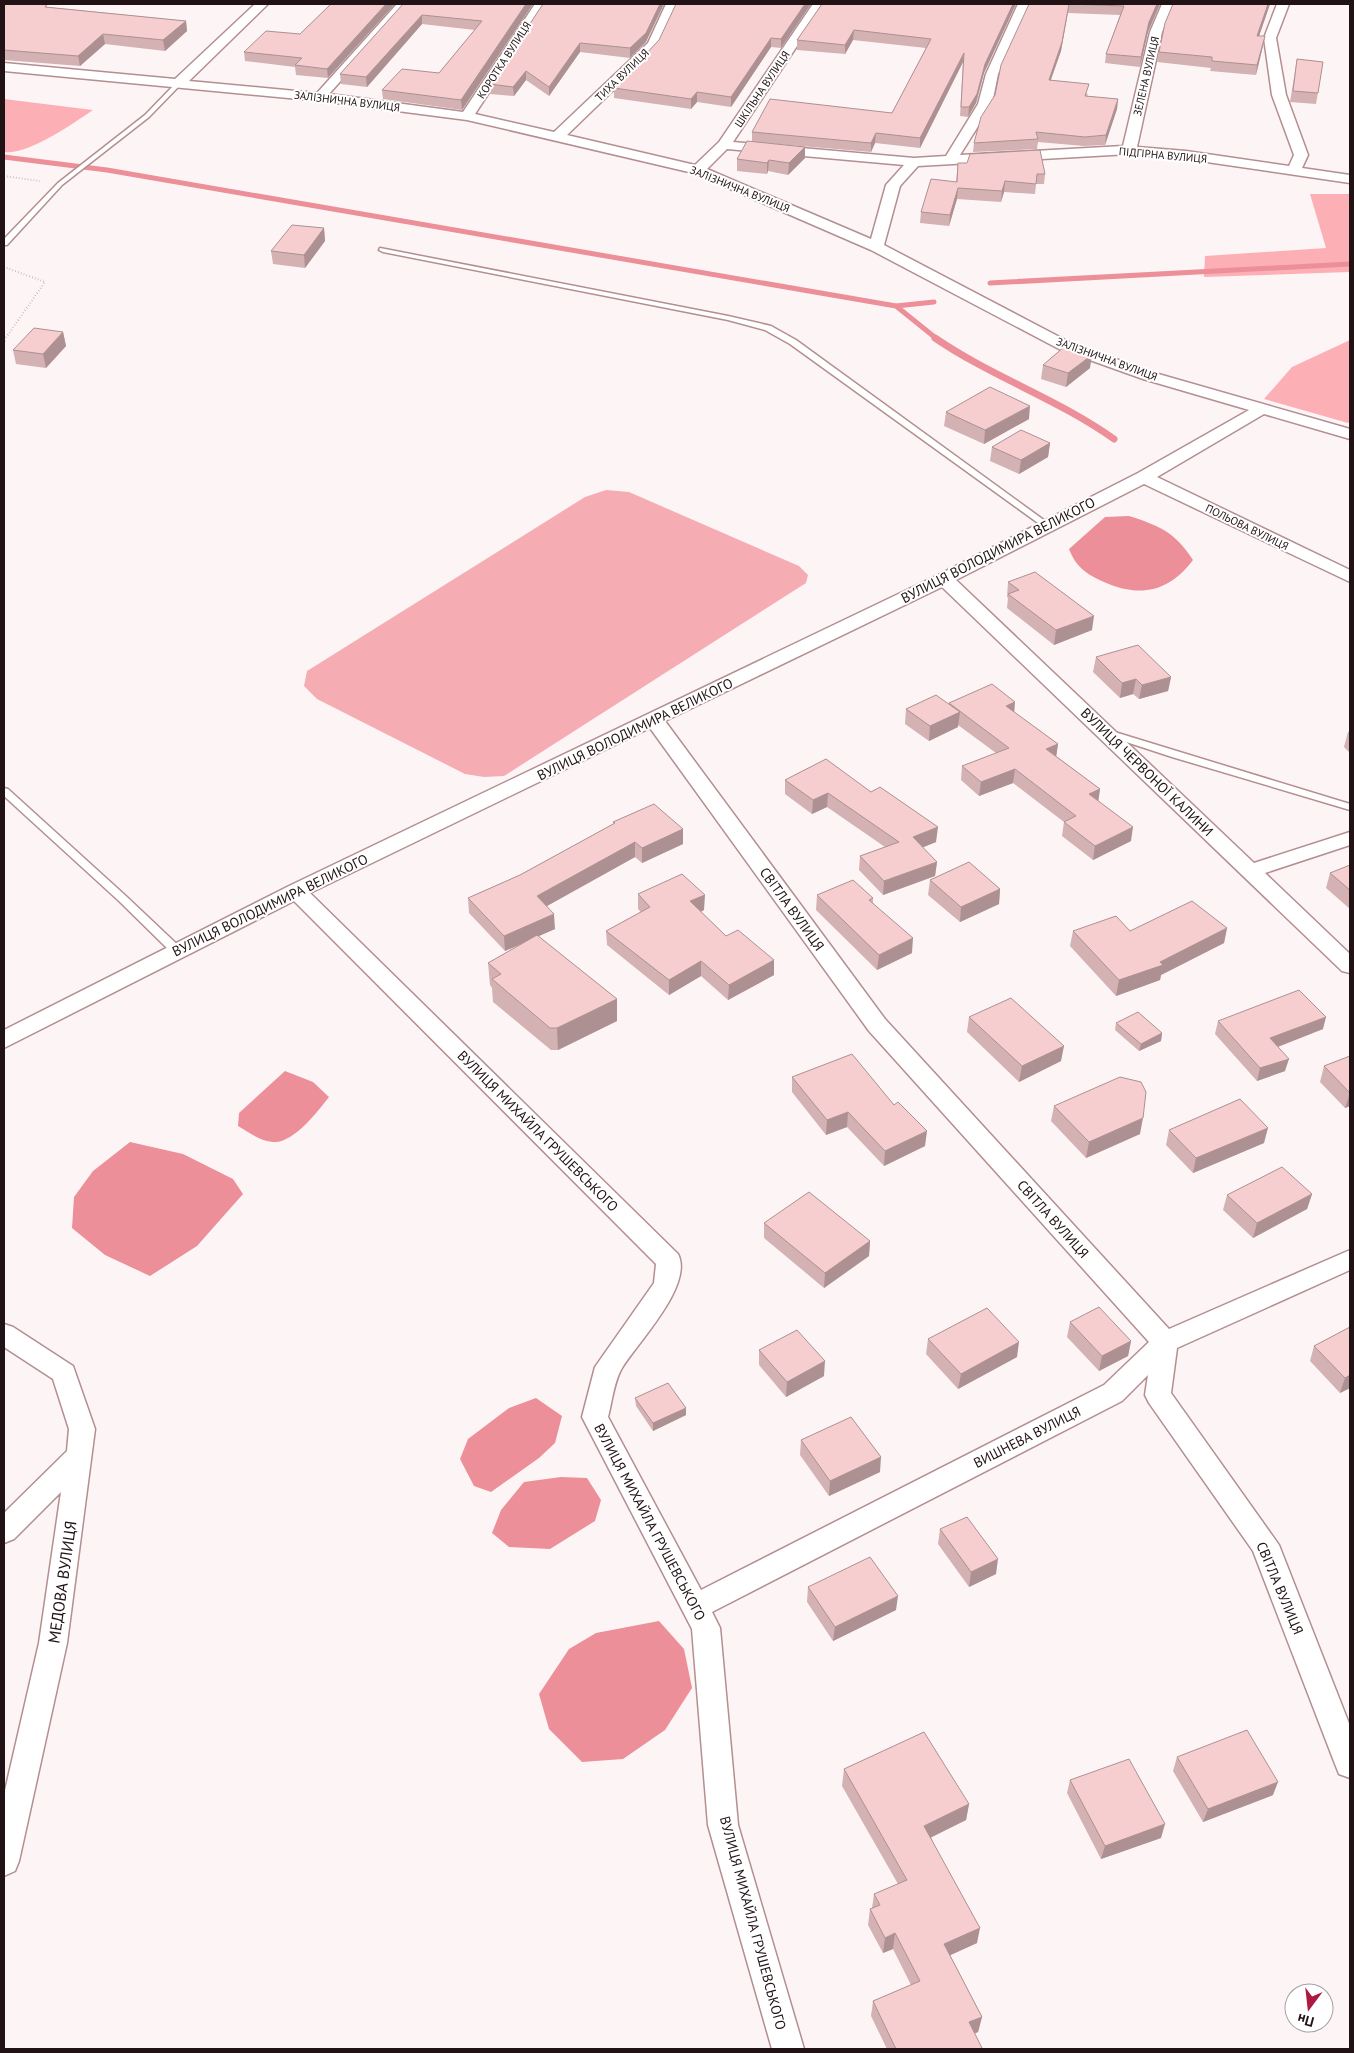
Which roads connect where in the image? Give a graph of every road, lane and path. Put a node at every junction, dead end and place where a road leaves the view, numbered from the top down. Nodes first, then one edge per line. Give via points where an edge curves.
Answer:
1 (262, 4) edge
2 (402, 4) edge
3 (541, 4) edge
4 (672, 4) edge
5 (819, 4) edge
6 (1024, 4) edge
7 (1168, 4) edge
8 (1283, 4) edge
9 (4, 67) edge
10 (179, 83) junction
11 (320, 97) junction
12 (467, 116) junction
13 (558, 136) junction
14 (724, 145) junction
15 (1129, 150) junction
16 (950, 161) junction
17 (914, 162) junction
18 (698, 170) junction
19 (1294, 171) junction
20 (4, 176) edge
21 (1350, 179) edge
22 (60, 184) junction
23 (4, 242) edge
24 (876, 247) junction
25 (382, 250) dead end
26 (4, 267) edge
27 (4, 341) edge
28 (1262, 409) junction
29 (1350, 434) edge
30 (1144, 477) junction
31 (1048, 526) junction
32 (1350, 577) edge
33 (944, 578) junction
34 (654, 720) junction
35 (1104, 731) junction
36 (4, 791) edge
37 (1350, 807) edge
38 (1350, 838) edge
39 (1251, 871) junction
40 (296, 891) junction
41 (178, 952) junction
42 (1350, 966) edge
43 (4, 1040) edge
44 (1350, 1259) edge
45 (4, 1334) edge
46 (1165, 1342) junction
47 (80, 1455) junction
48 (4, 1531) edge
49 (695, 1607) junction
50 (1350, 1764) edge
51 (4, 1861) edge
52 (788, 2049) edge

1 - 10 street
2 - 11 street
3 - 12 street, КОРОТКА ВУЛИЦЯ
4 - 13 street, ТИХА ВУЛИЦЯ via 653,45
5 - 14 street, ШКІЛЬНА ВУЛИЦЯ
6 - 16 street via 992,74 985,104
7 - 15 street, ЗЕЛЕНА ВУЛИЦЯ via 1156,32
8 - 19 street via 1270,38 1280,95 1301,155
9 - 10 street, ЗАЛІЗНИЧНА ВУЛИЦЯ
10 - 11 street, ЗАЛІЗНИЧНА ВУЛИЦЯ
10 - 22 lane via 147,116
11 - 12 street, ЗАЛІЗНИЧНА ВУЛИЦЯ
12 - 13 street, ЗАЛІЗНИЧНА ВУЛИЦЯ
13 - 18 street, ЗАЛІЗНИЧНА ВУЛИЦЯ
14 - 17 street, ПІДГІРНА ВУЛИЦЯ
14 - 18 street, ШКІЛЬНА ВУЛИЦЯ
15 - 16 street, ПІДГІРНА ВУЛИЦЯ
15 - 19 street, ПІДГІРНА ВУЛИЦЯ
16 - 17 street, ПІДГІРНА ВУЛИЦЯ
17 - 24 street via 893,185
18 - 24 street, ЗАЛІЗНИЧНА ВУЛИЦЯ
19 - 21 street, ПІДГІРНА ВУЛИЦЯ
20 - 22 path
22 - 23 lane
24 - 28 street, ЗАЛІЗНИЧНА ВУЛИЦЯ via 1065,346 1149,376
25 - 31 lane via 768,328 793,342
26 - 27 path via 46,282
28 - 29 street, ЗАЛІЗНИЧНА ВУЛИЦЯ
28 - 30 street, ВУЛИЦЯ ВОЛОДИМИРА ВЕЛИКОГО
30 - 31 street, ВУЛИЦЯ ВОЛОДИМИРА ВЕЛИКОГО
30 - 32 street, ПОЛЬОВА ВУЛИЦЯ
31 - 33 street, ВУЛИЦЯ ВОЛОДИМИРА ВЕЛИКОГО
33 - 34 street, ВУЛИЦЯ ВОЛОДИМИРА ВЕЛИКОГО
33 - 35 street, ВУЛИЦЯ ЧЕРВОНОЇ КАЛИНИ
34 - 40 street, ВУЛИЦЯ ВОЛОДИМИРА ВЕЛИКОГО
34 - 46 street, СВІТЛА ВУЛИЦЯ via 877,1025
35 - 37 lane
35 - 39 street, ВУЛИЦЯ ЧЕРВОНОЇ КАЛИНИ
36 - 41 lane
38 - 39 street
39 - 42 street, ВУЛИЦЯ ЧЕРВОНОЇ КАЛИНИ
40 - 41 street, ВУЛИЦЯ ВОЛОДИМИРА ВЕЛИКОГО
40 - 49 street, ВУЛИЦЯ МИХАЙЛА ГРУШЕВСЬКОГО via 669,1261 666,1285 608,1367 595,1417
41 - 43 street, ВУЛИЦЯ ВОЛОДИМИРА ВЕЛИКОГО
44 - 46 street, ВИШНЕВА ВУЛИЦЯ
45 - 47 street, МЕДОВА ВУЛИЦЯ via 64,1372 82,1430
46 - 49 street, ВИШНЕВА ВУЛИЦЯ via 1113,1393
46 - 50 street, СВІТЛА ВУЛИЦЯ via 1158,1395 1265,1545
47 - 48 street
47 - 51 street, МЕДОВА ВУЛИЦЯ via 53,1643
49 - 52 street, ВУЛИЦЯ МИХАЙЛА ГРУШЕВСЬКОГО via 706,1628 723,1825

